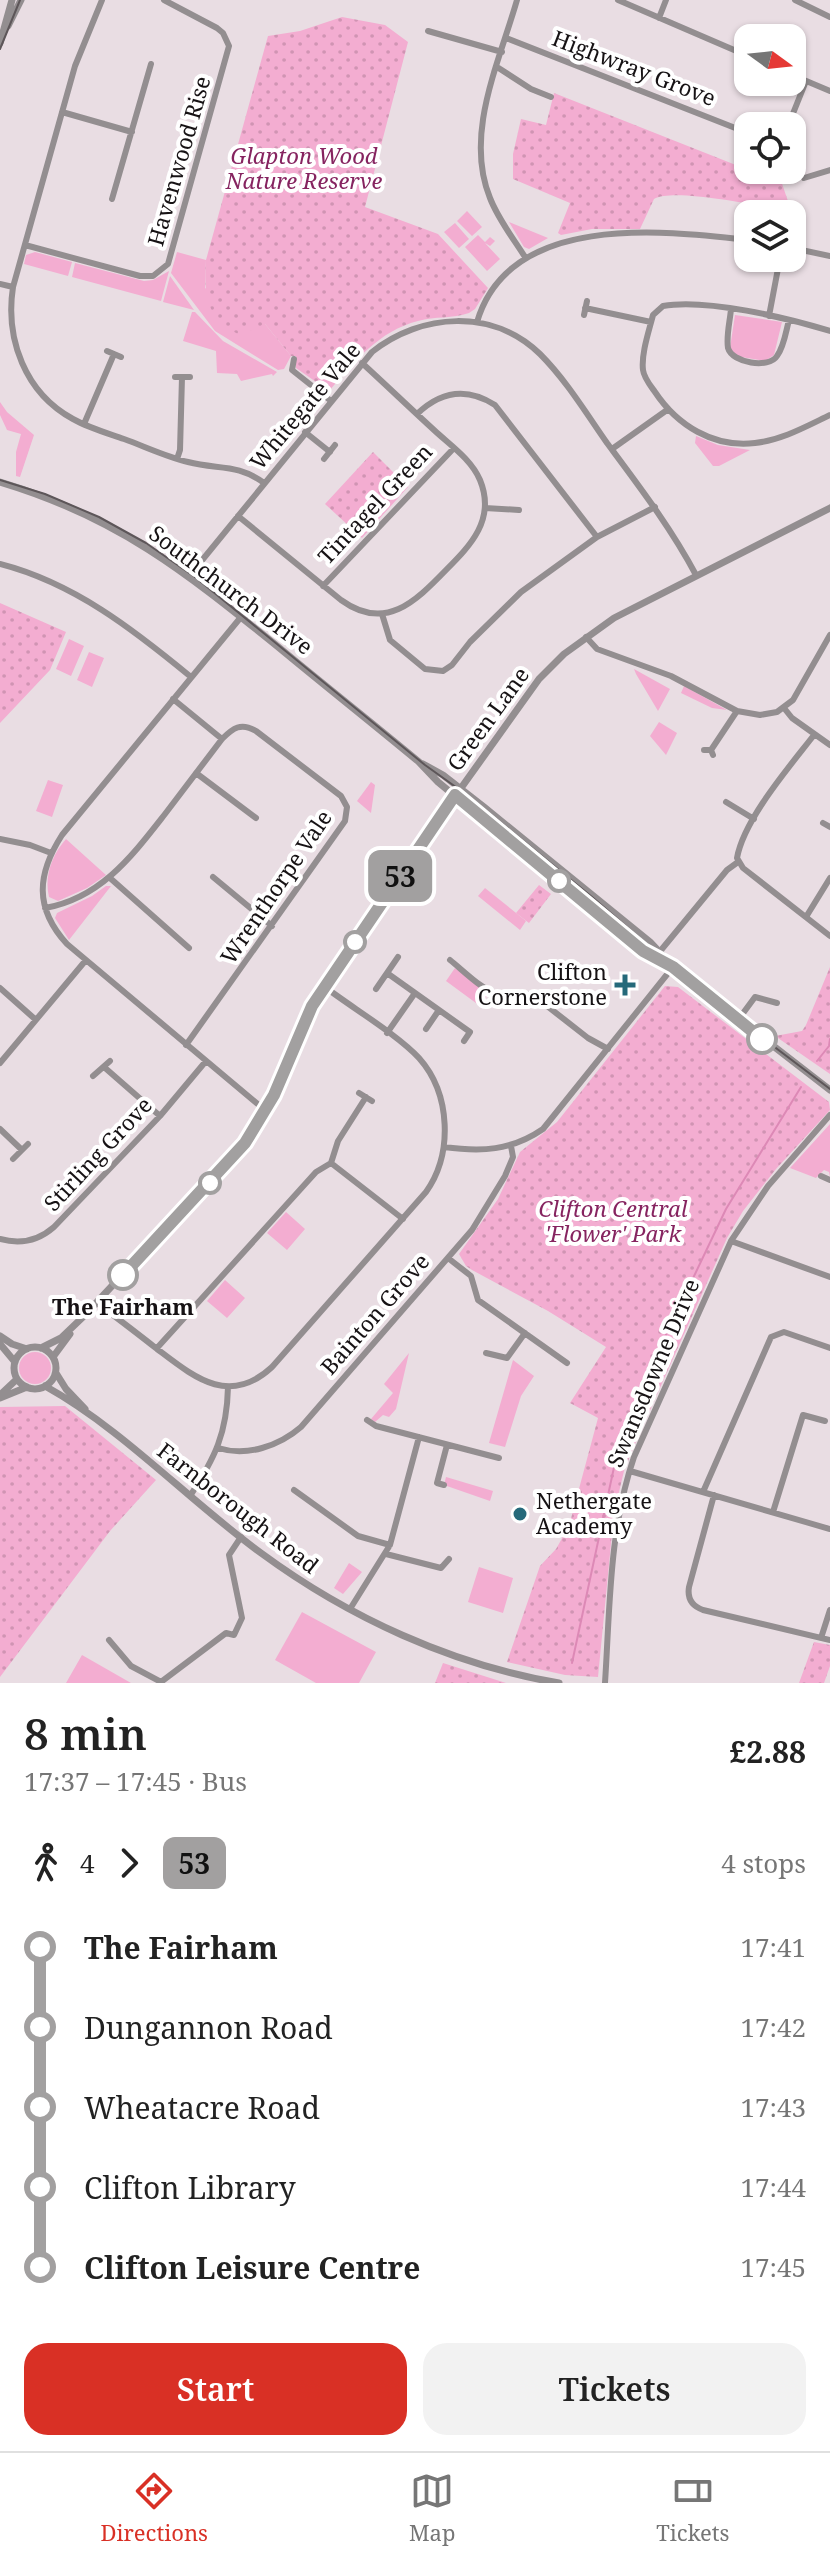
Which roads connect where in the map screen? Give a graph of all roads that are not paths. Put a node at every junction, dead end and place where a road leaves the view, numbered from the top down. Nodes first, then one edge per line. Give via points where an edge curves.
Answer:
1 (12, 0) edge
2 (21, 0) edge
3 (102, 0) edge
4 (164, 0) edge
5 (517, 0) edge
6 (618, 0) edge
7 (666, 0) edge
8 (795, 0) edge
9 (830, 17) edge
10 (659, 18) junction
11 (433, 30) dead end
12 (506, 38) junction
13 (1, 39) edge
14 (734, 50) edge
15 (502, 52) junction
16 (151, 64) dead end
17 (497, 67) junction
18 (806, 81) edge
19 (830, 91) edge
20 (551, 97) dead end
21 (62, 112) junction
22 (734, 128) edge
23 (132, 132) junction
24 (830, 170) edge
25 (806, 178) edge
26 (112, 199) dead end
27 (734, 239) edge
28 (25, 245) junction
29 (806, 251) edge
30 (830, 256) edge
31 (525, 257) junction
32 (777, 272) edge
33 (0, 284) edge
34 (13, 287) junction
35 (585, 308) dead end
36 (731, 309) junction
37 (769, 316) junction
38 (789, 320) junction
39 (477, 322) junction
40 (651, 322) junction
41 (830, 331) edge
42 (114, 354) dead end
43 (294, 359) dead end
44 (362, 363) junction
45 (190, 377) dead end
46 (331, 401) junction
47 (667, 410) junction
48 (417, 414) junction
49 (830, 415) edge
50 (84, 424) junction
51 (305, 432) junction
52 (335, 445) dead end
53 (454, 448) junction
54 (612, 449) junction
55 (330, 452) junction
56 (177, 459) junction
57 (324, 459) dead end
58 (0, 482) edge
59 (264, 483) junction
60 (655, 507) junction
61 (485, 508) junction
62 (830, 508) edge
63 (519, 510) dead end
64 (238, 516) junction
65 (597, 537) junction
66 (0, 564) edge
67 (190, 575) junction
68 (696, 575) junction
69 (323, 586) junction
70 (382, 614) junction
71 (241, 617) junction
72 (830, 635) edge
73 (586, 637) junction
74 (191, 677) junction
75 (173, 699) junction
76 (784, 708) junction
77 (737, 711) junction
78 (814, 735) junction
79 (222, 739) junction
80 (830, 745) edge
81 (710, 752) dead end
82 (196, 773) junction
83 (458, 792) junction
84 (725, 801) dead end
85 (256, 818) dead end
86 (754, 819) junction
87 (0, 839) edge
88 (51, 853) junction
89 (738, 862) junction
90 (213, 877) dead end
91 (110, 878) junction
92 (830, 878) edge
93 (45, 908) junction
94 (806, 917) junction
95 (272, 926) junction
96 (830, 936) edge
97 (189, 948) dead end
98 (657, 954) junction
99 (398, 957) dead end
100 (465, 958) dead end
101 (86, 960) junction
102 (450, 960) dead end
103 (458, 966) junction
104 (673, 967) junction
105 (387, 973) junction
106 (758, 986) dead end
107 (325, 987) junction
108 (0, 988) edge
109 (376, 989) dead end
110 (415, 993) junction
111 (755, 997) junction
112 (777, 1003) dead end
113 (439, 1010) junction
114 (36, 1020) junction
115 (738, 1020) junction
116 (426, 1029) dead end
117 (387, 1033) junction
118 (464, 1041) dead end
119 (186, 1045) junction
120 (608, 1049) junction
121 (110, 1061) dead end
122 (206, 1061) junction
123 (0, 1063) edge
124 (104, 1067) junction
125 (93, 1076) dead end
126 (830, 1090) edge
127 (366, 1097) dead end
128 (266, 1111) junction
129 (830, 1115) edge
130 (160, 1116) junction
131 (0, 1129) edge
132 (511, 1146) junction
133 (444, 1147) junction
134 (13, 1159) dead end
135 (331, 1163) junction
136 (403, 1219) junction
137 (0, 1239) edge
138 (731, 1241) junction
139 (448, 1258) junction
140 (830, 1277) edge
141 (97, 1303) junction
142 (76, 1325) junction
143 (525, 1333) junction
144 (0, 1336) edge
145 (0, 1344) edge
146 (41, 1348) junction
147 (157, 1348) junction
148 (830, 1348) edge
149 (27, 1349) junction
150 (486, 1353) dead end
151 (53, 1357) junction
152 (566, 1359) dead end
153 (15, 1362) junction
154 (56, 1373) junction
155 (17, 1379) junction
156 (45, 1386) junction
157 (27, 1387) junction
158 (228, 1387) junction
159 (0, 1397) edge
160 (85, 1409) junction
161 (385, 1418) dead end
162 (367, 1420) dead end
163 (825, 1421) dead end
164 (383, 1427) junction
165 (419, 1437) junction
166 (447, 1445) junction
167 (218, 1448) junction
168 (497, 1448) dead end
169 (630, 1471) junction
170 (444, 1485) dead end
171 (294, 1490) dead end
172 (703, 1492) junction
173 (714, 1495) junction
174 (190, 1496) junction
175 (773, 1512) junction
176 (830, 1529) edge
177 (241, 1537) junction
178 (390, 1545) junction
179 (386, 1554) junction
180 (449, 1559) dead end
181 (350, 1609) junction
182 (830, 1610) edge
183 (821, 1638) junction
184 (109, 1640) dead end
185 (830, 1640) edge
186 (559, 1683) edge
187 (605, 1683) edge

1 - 13 street
2 - 13 street
3 - 21 street
4 - 28 street, Havenwood Rise via 217,28 229,46 168,264 153,276 140,276
5 - 12 street
6 - 10 street
7 - 10 street
8 - 9 street
10 - 14 street
11 - 15 street
12 - 15 street
12 - 22 street, Highwray Grove
15 - 17 street
16 - 23 street
17 - 20 street
17 - 31 street via 481,129 481,167 493,205
18 - 19 street
21 - 23 street
21 - 28 street
23 - 26 street
24 - 25 street
27 - 31 street via 659,234 585,238
28 - 34 street
29 - 30 street
31 - 39 street via 495,287
32 - 37 street
33 - 34 street
34 - 50 street via 13,334 23,366 50,403
35 - 40 street
36 - 37 street
36 - 38 street via 729,349 737,358 752,361 775,359
36 - 40 street via 669,305 657,310
37 - 38 street
38 - 41 street
39 - 44 street, Whitegate Vale via 412,328
39 - 54 street, Whitegate Vale via 509,332 541,355
40 - 47 street via 643,370
42 - 50 street
43 - 46 street via 292,370
44 - 46 street, Whitegate Vale
44 - 48 street
45 - 56 street via 178,377
46 - 51 street, Whitegate Vale
47 - 49 street via 703,435 745,444 783,438
47 - 54 street
48 - 53 street
48 - 65 street via 455,393 475,394 495,405
50 - 56 street
51 - 55 street
51 - 59 street, Whitegate Vale
52 - 55 street
53 - 61 street via 474,468
53 - 69 street, Tintagel Green
54 - 60 street, Whitegate Vale
55 - 57 street
56 - 59 street via 233,467
58 - 67 street, Southchurch Drive via 98,519
59 - 64 street, Whitegate Vale
60 - 65 street
60 - 68 street, Whitegate Vale
61 - 63 street
61 - 70 street via 470,546 421,596
62 - 68 street, Green Lane
64 - 67 street, Whitegate Vale
64 - 69 street
65 - 70 street via 521,592 443,671 425,669 390,640
66 - 74 street via 37,576 109,614
67 - 71 street, Southchurch Drive
68 - 73 street, Green Lane
69 - 70 street via 351,608
71 - 74 street
71 - 83 street, Southchurch Drive
72 - 76 street via 800,691
73 - 77 street via 597,649 671,676
73 - 83 street, Green Lane via 539,679
74 - 75 street
75 - 79 street
75 - 88 street
76 - 77 street via 760,715
76 - 78 street
77 - 81 street
78 - 80 street
78 - 86 street
79 - 82 street
79 - 95 street, Wrenthorpe Vale via 235,727 251,728 341,796 347,807 345,821
82 - 85 street
82 - 91 street
83 - 98 street, Southchurch Drive
83 - 107 street, Green Lane
84 - 86 street
86 - 89 street
87 - 88 street
88 - 93 street via 43,878
89 - 94 street
89 - 98 street
90 - 95 street
91 - 93 street via 81,897
91 - 97 street via 177,943
92 - 94 street
93 - 101 street via 57,932
94 - 96 street
95 - 119 street, Wrenthorpe Vale
98 - 104 street, Southchurch Drive
99 - 105 street
100 - 103 street
101 - 114 street
101 - 119 street
102 - 103 street
103 - 120 street via 496,994 533,995
104 - 115 street, Southchurch Drive
104 - 120 street
105 - 109 street
105 - 110 street
106 - 111 street
107 - 117 street
107 - 128 street, Green Lane via 302,1025
108 - 114 street
110 - 113 street
110 - 117 street
111 - 112 street
111 - 115 street
113 - 116 street
113 - 118 street via 470,1032
114 - 123 street
115 - 126 street, Southchurch Drive
117 - 133 street via 419,1058 434,1081 444,1117
119 - 122 street
120 - 132 street via 549,1124
121 - 124 street
122 - 128 street
122 - 130 street, Stirling Grove
124 - 125 street
124 - 130 street
127 - 135 street via 338,1141
128 - 141 street, Green Lane via 235,1156
129 - 138 street, Swansdowne Drive via 768,1186
130 - 137 street, Stirling Grove via 49,1232 20,1242
131 - 134 street via 25,1147
132 - 133 street via 476,1151
132 - 139 street, Bainton Grove via 511,1161 493,1200
133 - 136 street via 430,1187
135 - 136 street
135 - 147 street via 316,1172
136 - 158 street via 272,1367 249,1382
138 - 140 street
138 - 169 street, Swansdowne Drive
139 - 143 street via 471,1276 478,1300
139 - 167 street, Bainton Grove via 295,1432 255,1450
141 - 142 street, Green Lane
141 - 147 street
142 - 146 street, Green Lane
142 - 151 street, Green Lane
143 - 150 street via 507,1358
143 - 152 street
144 - 149 street
145 - 153 street
146 - 149 street
146 - 151 street
147 - 158 street via 194,1377
148 - 172 street via 784,1332 769,1340
149 - 153 street
151 - 154 street
153 - 155 street
154 - 156 street
154 - 160 street, Farnborough Road
155 - 157 street
155 - 159 street
156 - 157 street
156 - 160 street, Farnborough Road
157 - 159 street
158 - 167 street
160 - 174 street, Farnborough Road
161 - 164 street
162 - 164 street
163 - 175 street via 803,1415
164 - 165 street
165 - 166 street
165 - 178 street
166 - 168 street via 496,1458
166 - 170 street via 437,1483
167 - 174 street
169 - 172 street
169 - 187 street, Swansdowne Drive via 616,1531
171 - 178 street via 312,1498 358,1536
172 - 173 street
173 - 175 street
173 - 183 street via 689,1587 692,1604
174 - 177 street, Farnborough Road
175 - 176 street
177 - 181 street, Farnborough Road
177 - 184 street via 229,1555 242,1618 234,1635 226,1633 161,1682 131,1666
178 - 179 street
179 - 180 street via 441,1568
179 - 181 street
181 - 186 street, Farnborough Road via 478,1664
182 - 183 street
183 - 185 street

